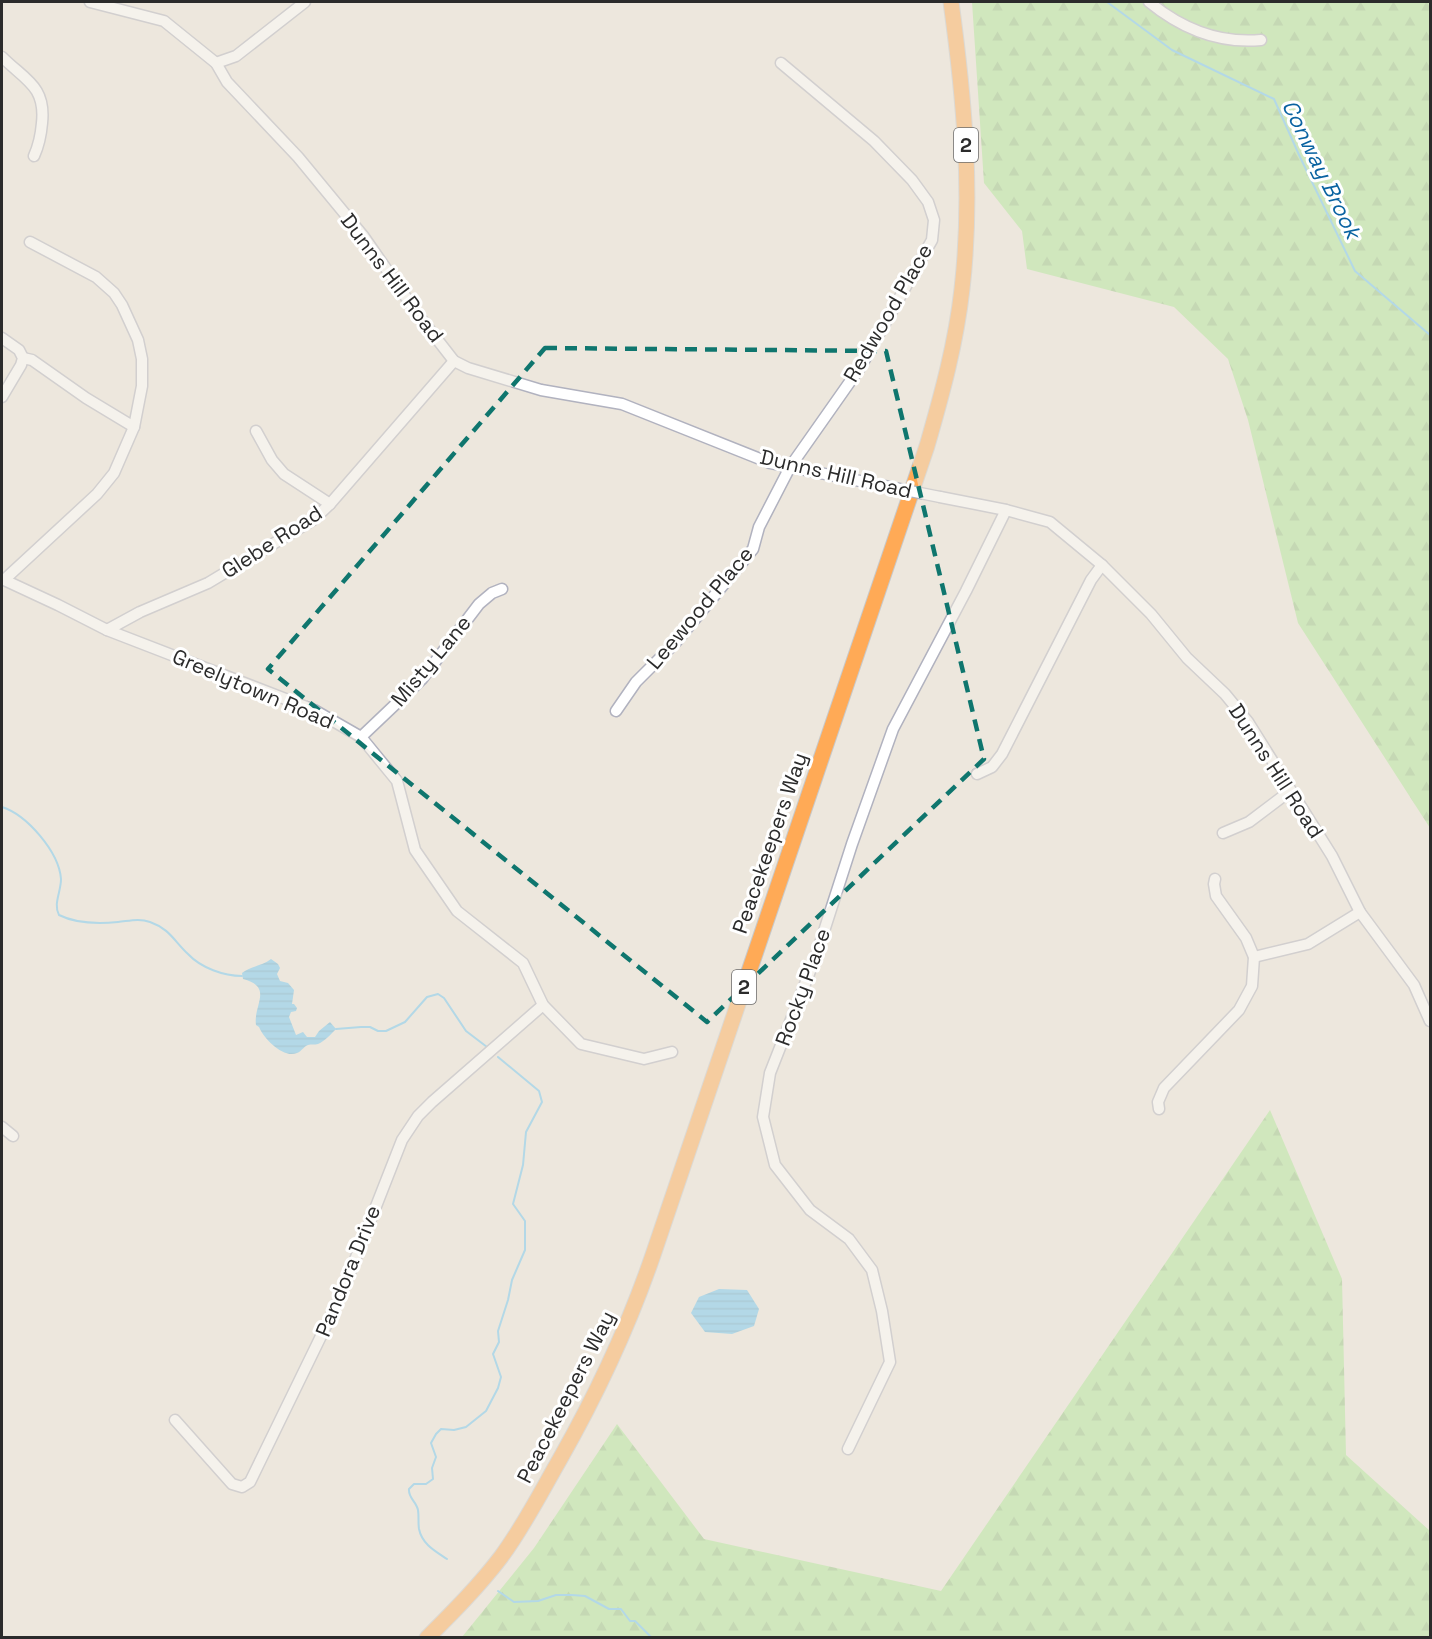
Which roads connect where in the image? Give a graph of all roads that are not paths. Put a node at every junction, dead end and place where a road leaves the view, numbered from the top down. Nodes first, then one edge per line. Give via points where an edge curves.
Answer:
1 (90, 2) edge
2 (305, 2) edge
3 (951, 2) edge
4 (1149, 2) edge
5 (1261, 40) dead end
6 (2, 57) edge
7 (216, 63) junction
8 (781, 63) dead end
9 (34, 156) dead end
10 (30, 242) dead end
11 (2, 338) edge
12 (23, 358) junction
13 (454, 361) junction
14 (2, 397) edge
15 (134, 427) junction
16 (256, 431) dead end
17 (790, 467) junction
18 (330, 504) junction
19 (1006, 510) junction
20 (1102, 565) junction
21 (3, 579) edge
22 (502, 589) dead end
23 (107, 630) junction
24 (616, 711) dead end
25 (361, 737) junction
26 (977, 774) dead end
27 (1290, 791) junction
28 (1223, 833) dead end
29 (1215, 879) dead end
30 (1360, 912) junction
31 (1254, 957) junction
32 (543, 1005) junction
33 (1431, 1021) edge
34 (672, 1052) dead end
35 (1159, 1109) dead end
36 (2, 1126) edge
37 (13, 1136) dead end
38 (175, 1420) dead end
39 (848, 1449) dead end
40 (427, 1638) edge

1 - 7 street, Dunns Hill Road via 164,21
2 - 7 street via 236,56
3 - 40 highway, Peacekeepers Way / 2 via 966,138 966,238 954,339 927,446 653,1256 622,1337 592,1401 523,1523 473,1591
4 - 5 street via 1182,25 1211,37 1240,42
6 - 9 street via 41,97 43,114
7 - 13 street, Dunns Hill Road via 227,82 298,157 364,237
8 - 17 street, Redwood Place via 874,141 912,180 928,202 934,220 932,240 861,366
10 - 15 street via 96,277 122,305 142,358 141,395
11 - 12 street via 19,350
12 - 14 street
12 - 15 street
13 - 17 street, Dunns Hill Road via 541,390 622,404 770,464
13 - 18 street, Glebe Road
15 - 21 street via 114,473 97,494
16 - 18 street via 280,470
17 - 19 street, Dunns Hill Road, bridge
17 - 24 street, Leewood Place via 759,527 753,549 675,643 636,682
18 - 23 street, Glebe Road via 313,520 208,583
19 - 20 street, Dunns Hill Road via 1050,522
19 - 39 street, Rocky Place via 893,729 816,956 770,1073 764,1117 775,1165 810,1210 849,1239 872,1270 882,1311 890,1362
20 - 26 street via 1002,754 992,766
20 - 27 street, Dunns Hill Road via 1234,704
21 - 23 street, Greelytown Road
22 - 25 street, Misty Lane via 479,604 422,679
23 - 25 street, Greelytown Road via 314,710
25 - 32 street, Greelytown Road via 397,781 415,850 457,911 524,963
27 - 28 street via 1249,822
27 - 30 street, Dunns Hill Road via 1332,856
29 - 31 street via 1216,896 1246,938
30 - 31 street via 1308,944
30 - 33 street, Dunns Hill Road via 1413,985
31 - 35 street via 1249,994 1164,1088
32 - 34 street, Greelytown Road via 581,1044 644,1059
32 - 38 street, Pandora Drive via 432,1102 406,1132 339,1300 250,1482 242,1487 232,1484
36 - 37 street

